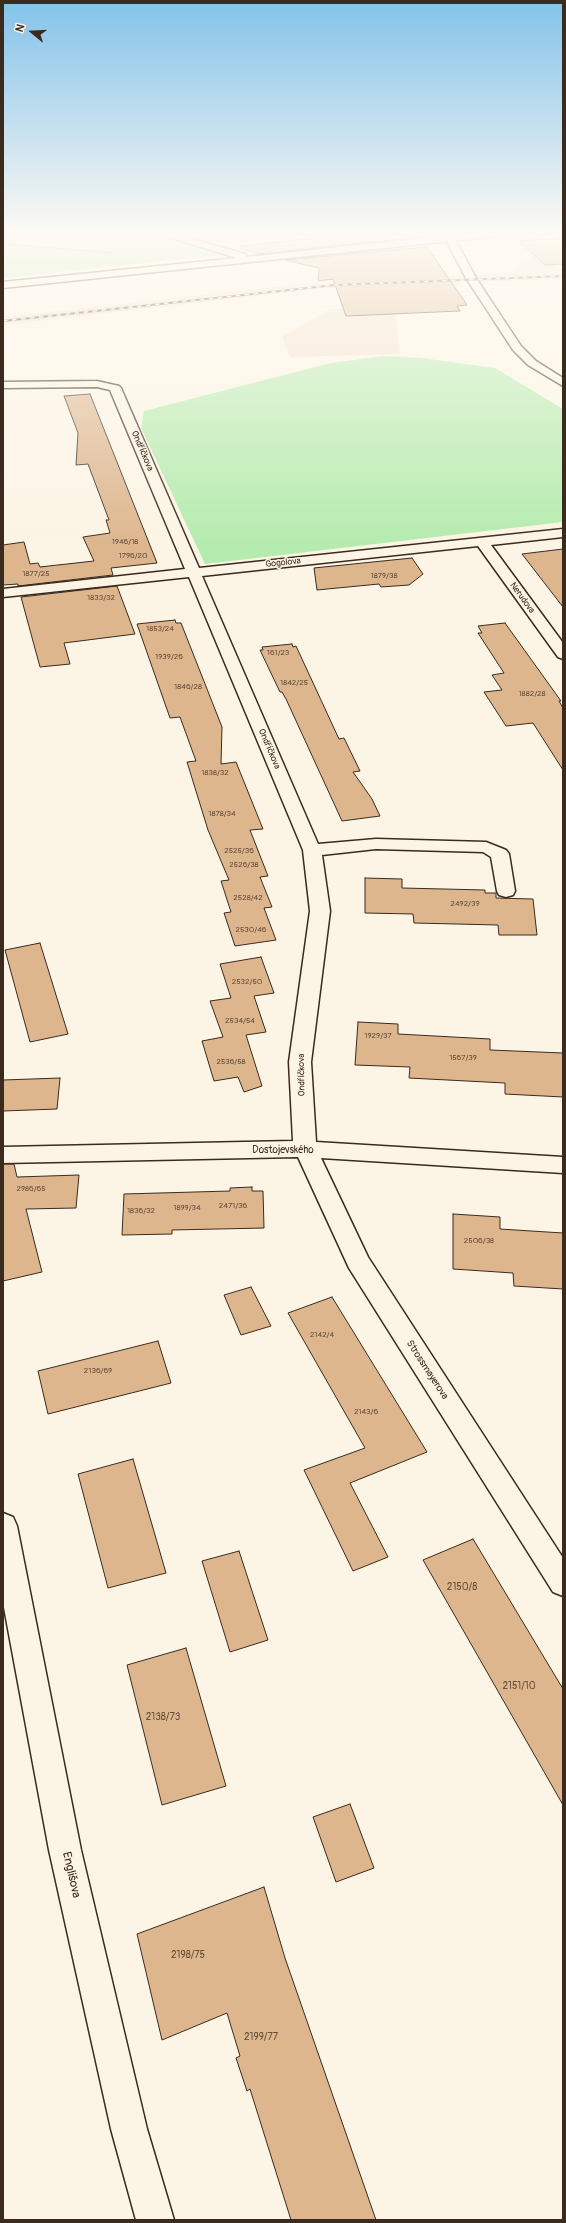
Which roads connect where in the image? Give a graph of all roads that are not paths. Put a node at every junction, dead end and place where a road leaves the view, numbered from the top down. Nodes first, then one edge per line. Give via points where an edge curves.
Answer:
1 (510, 337) edge
2 (563, 383) edge
3 (3, 385) edge
4 (563, 533) edge
5 (481, 542) junction
6 (194, 572) junction
7 (3, 593) edge
8 (563, 654) edge
9 (312, 850) junction
10 (506, 892) dead end
11 (305, 1149) junction
12 (3, 1155) edge
13 (563, 1165) edge
14 (3, 1526) edge
15 (563, 1583) edge
16 (155, 2220) edge

1 - 2 street via 532,364
3 - 6 street, Ondříčkova via 97,384 115,388
4 - 5 street, Gogolova
5 - 6 street, Gogolova
5 - 8 street, Nerudova
6 - 7 street, Gogolova
6 - 9 street, Ondříčkova
9 - 10 street via 376,844 486,847 500,854
9 - 11 street, Ondříčkova via 320,911 300,1062
11 - 12 street, Dostojevského
11 - 13 street, Dostojevského
11 - 15 street, Strossmayerova via 358,1261
14 - 16 street, Englišova via 65,1850 129,2129

